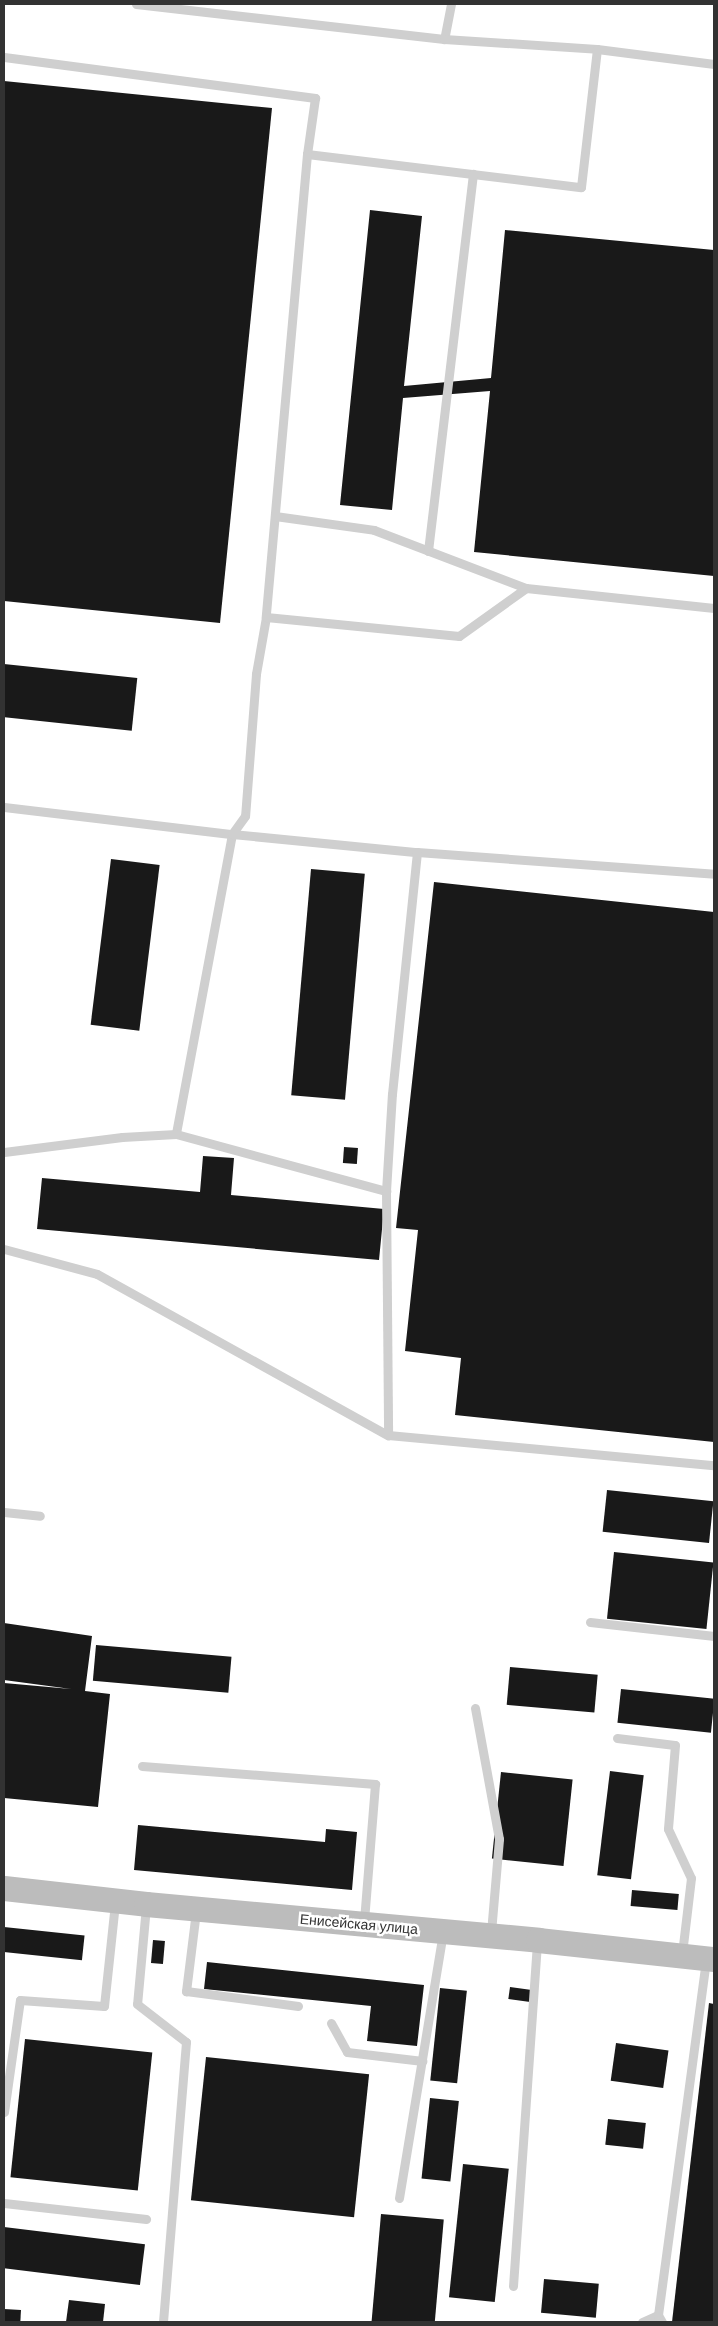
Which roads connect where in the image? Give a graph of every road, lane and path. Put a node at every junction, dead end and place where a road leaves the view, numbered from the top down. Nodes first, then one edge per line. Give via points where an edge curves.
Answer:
1 (136, 4) edge
2 (451, 4) edge
3 (444, 39) junction
4 (597, 49) junction
5 (4, 57) edge
6 (714, 64) edge
7 (307, 154) junction
8 (473, 174) junction
9 (275, 516) junction
10 (428, 551) junction
11 (526, 588) junction
12 (714, 608) edge
13 (266, 617) junction
14 (4, 807) edge
15 (232, 834) junction
16 (417, 852) junction
17 (714, 874) edge
18 (176, 1134) junction
19 (4, 1152) edge
20 (386, 1191) junction
21 (4, 1249) edge
22 (388, 1435) junction
23 (714, 1465) edge
24 (4, 1512) edge
25 (40, 1516) dead end
26 (590, 1622) dead end
27 (714, 1636) edge
28 (475, 1708) dead end
29 (617, 1738) dead end
30 (142, 1766) dead end
31 (4, 1888) edge
32 (116, 1900) junction
33 (146, 1904) junction
34 (196, 1908) junction
35 (364, 1924) junction
36 (443, 1931) junction
37 (491, 1936) junction
38 (538, 1940) junction
39 (682, 1956) junction
40 (710, 1958) edge
41 (298, 2006) dead end
42 (331, 2023) dead end
43 (422, 2062) junction
44 (4, 2112) edge
45 (399, 2198) dead end
46 (4, 2203) edge
47 (146, 2219) dead end
48 (512, 2286) dead end
49 (660, 2319) edge
50 (163, 2322) edge
51 (642, 2322) edge

1 - 3 lane
2 - 3 lane
3 - 4 lane
4 - 6 lane
4 - 8 lane via 581,187
5 - 7 lane via 315,98
7 - 8 lane
7 - 9 lane
8 - 10 lane
9 - 10 lane via 374,530
9 - 13 lane
10 - 11 lane
11 - 12 lane
11 - 13 lane via 459,636
13 - 15 lane via 256,674 245,816
14 - 15 lane
15 - 16 lane
15 - 18 lane
16 - 17 lane
16 - 20 lane via 392,1094
18 - 19 lane
18 - 20 lane
20 - 22 lane
21 - 22 lane via 97,1274
22 - 23 lane
24 - 25 lane
26 - 27 lane
28 - 37 lane via 499,1839
29 - 39 lane via 675,1744 668,1829 691,1878
30 - 35 lane via 375,1784
31 - 32 street, Енисейская улица
32 - 33 street, Енисейская улица
32 - 44 lane via 104,2006 20,2000
33 - 34 street, Енисейская улица
33 - 50 lane via 137,2004 186,2042
34 - 35 street, Енисейская улица
34 - 41 lane via 186,1991
35 - 36 street, Енисейская улица
36 - 37 street, Енисейская улица
36 - 43 lane
37 - 38 street, Енисейская улица
38 - 39 street, Енисейская улица
38 - 48 lane
39 - 40 street, Енисейская улица
40 - 49 lane
42 - 43 lane via 347,2052
43 - 45 lane
46 - 47 lane
49 - 51 lane

